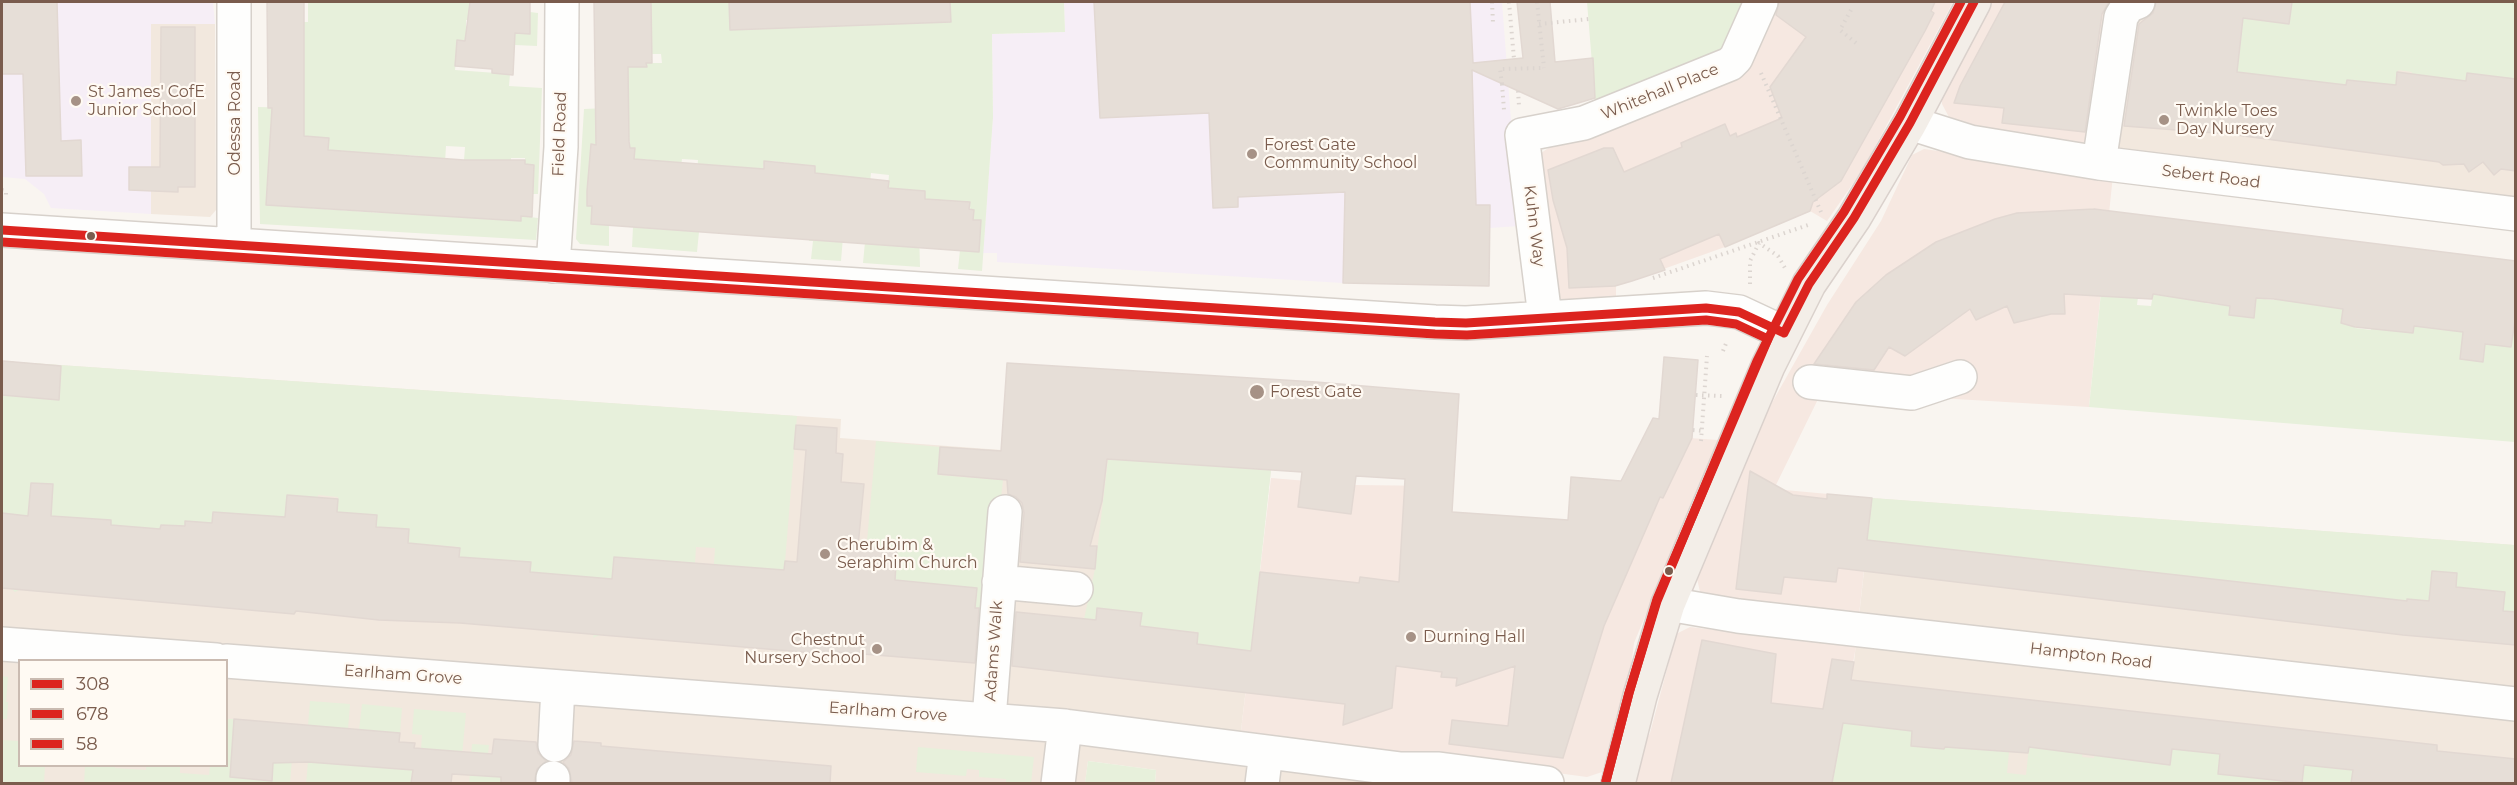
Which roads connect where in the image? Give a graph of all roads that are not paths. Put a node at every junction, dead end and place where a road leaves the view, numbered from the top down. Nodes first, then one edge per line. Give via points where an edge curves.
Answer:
1 (234, 2) edge
2 (562, 2) edge
3 (1761, 2) edge
4 (1974, 2) edge
5 (2138, 2) edge
6 (1910, 123) junction
7 (1513, 125) joint
8 (2099, 164) junction
9 (2516, 214) edge
10 (4, 215) edge
11 (234, 244) junction
12 (553, 266) junction
13 (1545, 317) junction
14 (1784, 333) junction
15 (1960, 377) dead end
16 (1810, 382) dead end
17 (1005, 512) dead end
18 (999, 582) junction
19 (1076, 589) dead end
20 (1668, 604) junction
21 (2, 644) edge
22 (203, 659) edge
23 (228, 661) edge
24 (558, 687) junction
25 (2516, 704) edge
26 (989, 719) junction
27 (1065, 726) junction
28 (555, 745) dead end
29 (1264, 768) edge
30 (1406, 777) edge
31 (1058, 783) edge
32 (1547, 783) edge
33 (1618, 783) edge

1 - 11 street, Odessa Road
2 - 12 street, Field Road via 561,147
3 - 7 street, Whitehall Place via 1730,64 1584,123
4 - 6 main road
5 - 8 street via 2128,6 2121,17
6 - 8 street, Sebert Road via 1970,142
6 - 14 main road via 1854,218 1809,284
7 - 13 street, Kuhn Way
8 - 9 street, Sebert Road
10 - 11 street
11 - 12 street
12 - 13 street via 1435,322
13 - 14 street via 1706,308 1739,312
14 - 20 main road
15 - 16 street via 1912,393
17 - 18 street, Adams Walk
18 - 19 street, Adams Walk
18 - 26 street, Adams Walk
20 - 25 street, Hampton Road via 1738,616
20 - 33 main road
21 - 22 street
23 - 24 street, Earlham Grove
24 - 26 street, Earlham Grove
24 - 28 street
26 - 27 street, Earlham Grove
27 - 29 street, Earlham Grove
27 - 31 street
29 - 30 street, Earlham Grove
30 - 32 street, Earlham Grove via 1439,769

